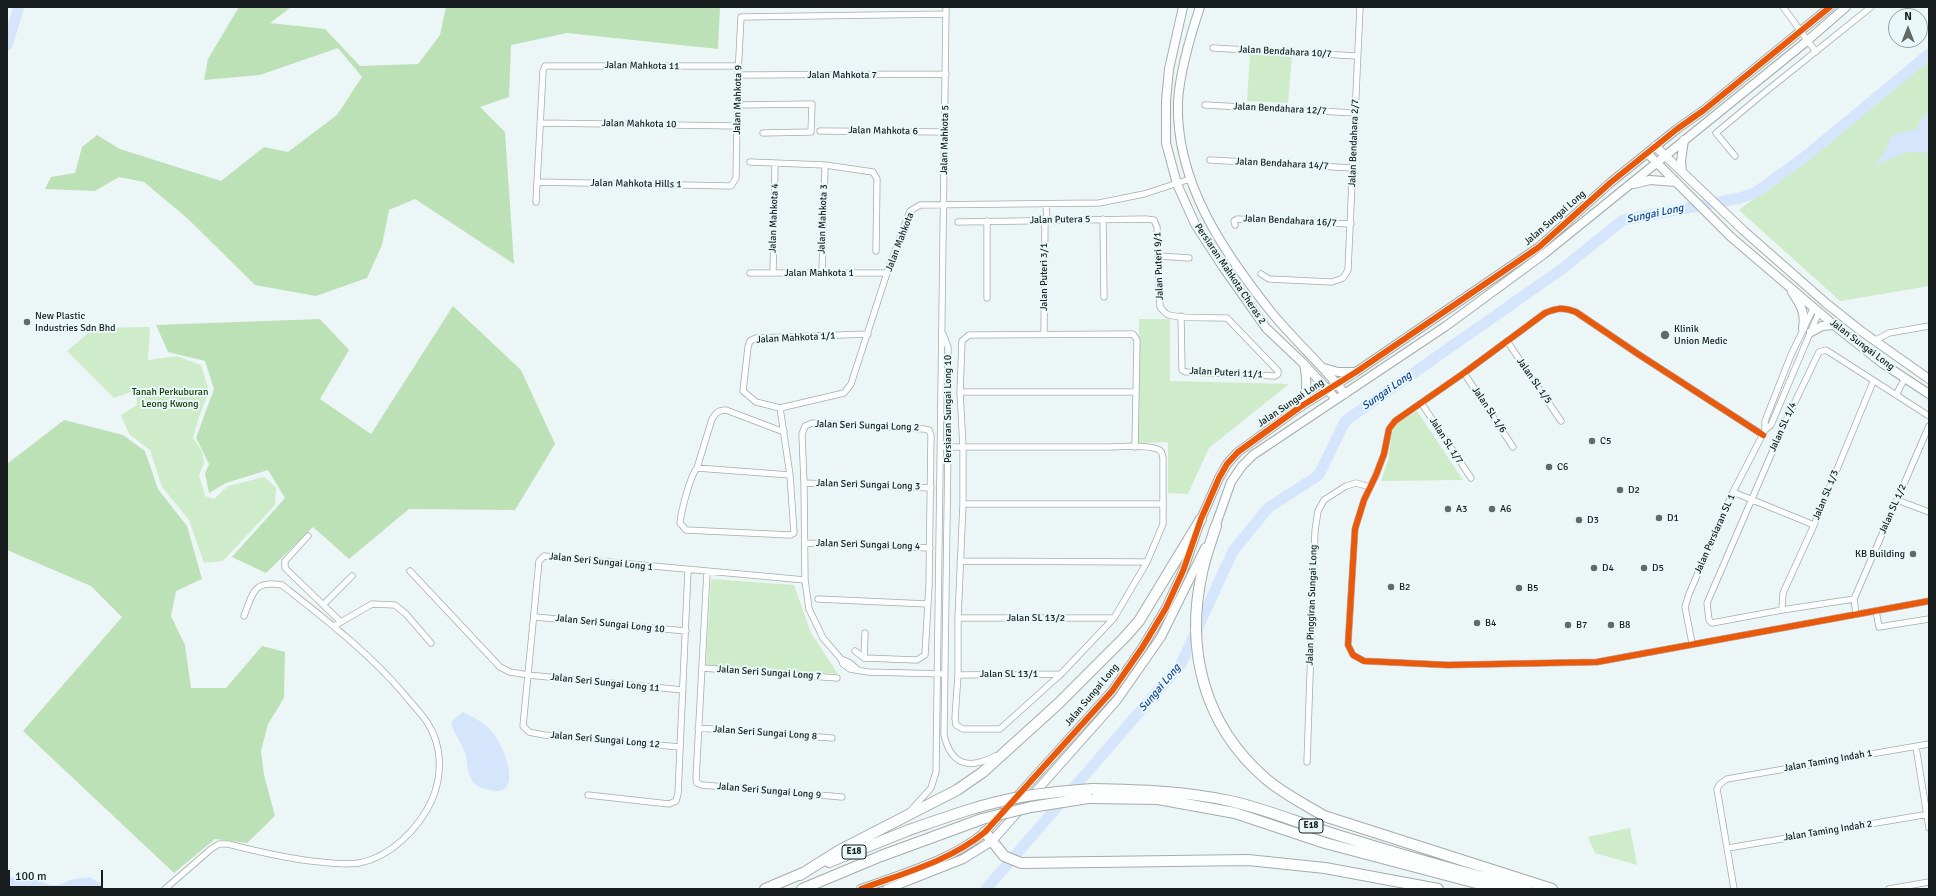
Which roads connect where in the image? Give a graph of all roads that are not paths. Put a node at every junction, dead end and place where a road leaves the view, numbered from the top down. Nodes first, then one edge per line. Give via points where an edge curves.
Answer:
1 (946, 7) edge
2 (1183, 7) edge
3 (1200, 7) edge
4 (1360, 7) edge
5 (1783, 7) edge
6 (1830, 7) edge
7 (1846, 7) edge
8 (1871, 7) edge
9 (946, 14) junction
10 (1800, 31) junction
11 (1807, 41) junction
12 (1213, 48) dead end
13 (1816, 52) junction
14 (1357, 56) junction
15 (738, 66) junction
16 (946, 74) junction
17 (738, 75) junction
18 (737, 105) junction
19 (1205, 105) dead end
20 (1356, 112) junction
21 (541, 123) junction
22 (737, 126) junction
23 (820, 131) dead end
24 (945, 132) junction
25 (763, 134) dead end
26 (1684, 140) junction
27 (1655, 146) junction
28 (1647, 153) junction
29 (1664, 156) junction
30 (1734, 156) dead end
31 (1210, 160) dead end
32 (750, 162) dead end
33 (1656, 163) junction
34 (775, 164) junction
35 (825, 165) junction
36 (1353, 168) junction
37 (1682, 172) junction
38 (1190, 179) junction
39 (537, 182) junction
40 (735, 182) joint
41 (1676, 182) junction
42 (1176, 184) junction
43 (1627, 187) junction
44 (536, 202) dead end
45 (1044, 205) junction
46 (944, 206) junction
47 (1103, 219) junction
48 (1045, 220) junction
49 (987, 221) junction
50 (958, 222) dead end
51 (1351, 224) junction
52 (1235, 225) dead end
53 (1158, 227) joint
54 (1539, 246) junction
55 (876, 250) dead end
56 (1544, 254) junction
57 (1158, 256) junction
58 (1189, 258) dead end
59 (772, 272) junction
60 (822, 272) junction
61 (750, 273) dead end
62 (887, 273) junction
63 (1261, 274) dead end
64 (1789, 286) junction
65 (1104, 297) dead end
66 (987, 298) dead end
67 (1820, 305) junction
68 (1181, 316) junction
69 (1834, 325) junction
70 (1929, 326) edge
71 (1803, 328) junction
72 (1811, 332) junction
73 (868, 334) junction
74 (943, 334) junction
75 (1044, 334) junction
76 (1507, 341) junction
77 (1874, 341) junction
78 (1304, 364) junction
79 (1324, 368) junction
80 (1356, 372) junction
81 (1464, 373) junction
82 (1275, 376) joint
83 (1905, 378) junction
84 (1929, 379) edge
85 (1873, 382) junction
86 (1337, 384) junction
87 (1328, 390) junction
88 (743, 391) joint
89 (960, 392) junction
90 (1136, 392) junction
91 (1345, 394) junction
92 (1929, 394) edge
93 (1896, 395) junction
94 (1336, 399) junction
95 (1422, 404) junction
96 (1300, 407) junction
97 (780, 408) junction
98 (1929, 416) edge
99 (1562, 421) dead end
100 (1929, 426) edge
101 (784, 432) junction
102 (1764, 432) junction
103 (941, 447) junction
104 (948, 447) junction
105 (963, 447) junction
106 (1135, 447) junction
107 (1513, 447) dead end
108 (697, 468) junction
109 (790, 475) junction
110 (1471, 478) dead end
111 (804, 483) junction
112 (1370, 487) junction
113 (931, 488) junction
114 (1733, 492) junction
115 (1752, 500) junction
116 (1897, 500) junction
117 (963, 504) junction
118 (1163, 504) junction
119 (1929, 512) edge
120 (1201, 519) junction
121 (1814, 525) junction
122 (1216, 526) junction
123 (308, 536) dead end
124 (806, 542) junction
125 (930, 548) junction
126 (960, 561) junction
127 (1147, 562) junction
128 (688, 570) junction
129 (410, 572) dead end
130 (707, 572) junction
131 (352, 576) dead end
132 (805, 580) junction
133 (818, 599) dead end
134 (1854, 599) junction
135 (1929, 601) edge
136 (324, 604) junction
137 (928, 604) junction
138 (1782, 610) junction
139 (1876, 611) junction
140 (1856, 614) junction
141 (244, 616) dead end
142 (535, 616) junction
143 (958, 618) junction
144 (1114, 618) junction
145 (1929, 619) edge
146 (341, 622) junction
147 (334, 626) junction
148 (686, 631) junction
149 (865, 633) dead end
150 (431, 643) dead end
151 (1692, 644) junction
152 (855, 651) dead end
153 (864, 658) junction
154 (702, 668) junction
155 (528, 674) junction
156 (937, 674) junction
157 (944, 674) junction
158 (958, 674) junction
159 (1061, 674) junction
160 (837, 678) dead end
161 (683, 690) junction
162 (698, 728) junction
163 (529, 732) joint
164 (832, 738) dead end
165 (1019, 740) junction
166 (1929, 744) edge
167 (680, 747) junction
168 (1916, 747) junction
169 (1307, 762) dead end
170 (1090, 794) junction
171 (588, 795) dead end
172 (842, 797) dead end
173 (1928, 814) edge
174 (905, 816) junction
175 (1929, 828) edge
176 (985, 832) junction
177 (992, 841) junction
178 (1728, 848) junction
179 (800, 875) junction
180 (1929, 882) edge
181 (165, 889) edge
182 (765, 889) edge
183 (802, 889) edge
184 (861, 889) edge
185 (887, 889) edge
186 (1438, 889) edge
187 (1498, 889) edge
188 (1526, 889) edge
189 (1552, 889) edge
190 (1734, 889) edge
191 (1888, 889) edge

1 - 9 street
2 - 42 street, Persiaran Mahkota Cheras 2 via 1169,69 1166,101 1166,144
3 - 38 street, Persiaran Mahkota Cheras 2 via 1187,51 1178,100 1181,146
4 - 14 street, Jalan Bendahara 2/7
5 - 10 street
6 - 10 street, Jalan Sungai Long
7 - 11 street, Jalan Sungai Long
8 - 13 street
9 - 15 street, Jalan Mahkota 9 via 741,17
9 - 16 street
10 - 11 street
10 - 27 street, Jalan Sungai Long via 1704,110
11 - 13 street
11 - 26 street, Jalan Sungai Long
12 - 14 street, Jalan Bendahara 10/7
13 - 30 street via 1716,133
14 - 20 street, Jalan Bendahara 2/7
15 - 17 street, Jalan Mahkota 9
15 - 21 street, Jalan Mahkota 11 via 545,66
16 - 17 street, Jalan Mahkota 7
16 - 24 street, Jalan Mahkota 5
17 - 18 street, Jalan Mahkota 9
18 - 22 street, Jalan Mahkota 9
18 - 25 street via 812,104 812,132
19 - 20 street, Jalan Bendahara 12/7
20 - 36 street, Jalan Bendahara 2/7
21 - 22 street, Jalan Mahkota 10
21 - 39 street
22 - 40 street, Jalan Mahkota 9
23 - 24 street, Jalan Mahkota 6
24 - 46 street, Jalan Mahkota 5
26 - 29 street, Jalan Sungai Long
26 - 37 street
27 - 28 street, Jalan Sungai Long
27 - 29 street, Jalan Sungai Long
28 - 33 street, Jalan Sungai Long
28 - 54 street, Jalan Sungai Long
29 - 33 street, Jalan Sungai Long
29 - 37 street, Jalan Sungai Long
31 - 36 street, Jalan Bendahara 14/7
32 - 34 street
33 - 41 street, Jalan Sungai Long
33 - 43 street, Jalan Sungai Long
34 - 35 street
34 - 59 street, Jalan Mahkota 4
35 - 55 street via 874,172 877,179
35 - 60 street, Jalan Mahkota 3
36 - 51 street, Jalan Bendahara 2/7
37 - 67 street, Jalan Sungai Long
38 - 42 street, Jalan Mahkota
38 - 79 street, Persiaran Mahkota Cheras 2 via 1225,250 1272,313
39 - 40 street, Jalan Mahkota Hills 1 via 731,186
39 - 44 street
41 - 43 street via 1650,180
41 - 64 street, Jalan Sungai Long via 1731,237
42 - 45 street, Jalan Mahkota via 1099,204
42 - 78 street, Persiaran Mahkota Cheras 2 via 1195,224 1266,328
43 - 56 street, Jalan Sungai Long
45 - 46 street, Jalan Mahkota
45 - 48 street, Jalan Puteri 3/1
46 - 62 street, Jalan Mahkota via 920,205 910,211
46 - 74 street, Jalan Mahkota 5
47 - 48 street, Jalan Putera 5
47 - 53 street, Jalan Putera 5 via 1154,220
47 - 65 street
48 - 49 street, Jalan Putera 5
48 - 75 street, Jalan Puteri 3/1
49 - 50 street, Jalan Putera 5
49 - 66 street
51 - 52 street, Jalan Bendahara 16/7 via 1237,219 1234,221
51 - 63 street, Jalan Bendahara 2/7 via 1349,267 1343,278 1332,282 1269,279
53 - 57 street, Jalan Puteri 9/1
54 - 56 street
54 - 80 street, Jalan Sungai Long
56 - 91 street, Jalan Sungai Long via 1446,326
57 - 58 street
57 - 68 street, Jalan Puteri 9/1 via 1160,307 1169,315
59 - 60 street, Jalan Mahkota 1
59 - 61 street, Jalan Mahkota 1
60 - 62 street, Jalan Mahkota 1
62 - 73 street, Jalan Mahkota
64 - 67 street, Jalan Sungai Long
64 - 71 street via 1802,309 1805,320
67 - 69 street, Jalan Sungai Long
67 - 71 street
67 - 72 street
67 - 77 street, Jalan Sungai Long
68 - 82 street, Jalan Puteri 9/1 via 1227,318 1278,371
68 - 82 street, Jalan Puteri 11/1 via 1182,370
69 - 72 street via 1822,326
69 - 83 street, Jalan Sungai Long
70 - 77 street via 1883,335
71 - 102 street via 1765,421
72 - 102 street via 1771,425
73 - 88 street, Jalan Mahkota 1/1 via 756,338 750,341 748,347
73 - 97 street, Jalan Mahkota via 851,384 844,393
74 - 103 street, Persiaran Sungai Long 10 via 940,346
74 - 104 street, Persiaran Sungai Long 10 via 948,347
75 - 89 street via 964,337
75 - 90 street via 1133,334 1137,340
76 - 81 street
76 - 99 street, Jalan SL 1/5
76 - 102 street via 1545,313 1556,308 1565,308 1576,312 1638,354
77 - 84 street, Jalan Sungai Long
78 - 87 street, Persiaran Mahkota Cheras 2
78 - 96 street via 1306,396
79 - 80 street via 1338,372
79 - 86 street, Persiaran Mahkota Cheras 2
80 - 86 street, Jalan Sungai Long
81 - 95 street
81 - 107 street, Jalan SL 1/6
83 - 92 street, Jalan Sungai Long
83 - 93 street
85 - 93 street, Jalan SL 1/4
85 - 115 street, Jalan SL 1/4 via 1826,350 1819,352
85 - 121 street, Jalan SL 1/3
86 - 87 street, Jalan Sungai Long
86 - 91 street, Persiaran Mahkota Cheras 2
87 - 94 street, Persiaran Mahkota Cheras 2
87 - 96 street, Jalan Sungai Long
88 - 97 street, Jalan Mahkota via 756,402
89 - 90 street
89 - 105 street
90 - 106 street
91 - 94 street, Jalan Sungai Long
93 - 98 street, Jalan SL 1/4
94 - 122 street, Jalan Sungai Long via 1253,455 1242,466 1231,482
95 - 110 street, Jalan SL 1/7
95 - 112 street via 1395,421 1389,429 1384,454
96 - 120 street, Jalan Sungai Long via 1238,452 1227,464
97 - 101 street
100 - 116 street, Jalan SL 1/2
101 - 108 street via 720,410 712,419
101 - 109 street
102 - 114 street, Jalan Persiaran SL 1
103 - 104 street
103 - 156 street, Persiaran Sungai Long 10
104 - 105 street
104 - 157 street, Persiaran Sungai Long 10
105 - 106 street
105 - 117 street
106 - 118 street via 1152,447 1162,452
108 - 109 street
108 - 109 street via 681,513 680,523 686,530 792,534 794,532
111 - 113 street, Jalan Seri Sungai Long 3
111 - 113 street, Jalan Seri Sungai Long 2 via 802,434 805,426 812,423 929,430
111 - 124 street
112 - 151 street via 1355,529 1348,645 1357,659 1389,663 1440,664 1582,662
112 - 169 street, Jalan Pinggiran Sungai Long via 1356,483 1346,486 1324,500 1318,511
113 - 125 street
114 - 115 street
114 - 151 street, Jalan Persiaran SL 1 via 1685,607
115 - 121 street
115 - 138 street, Jalan SL 1/4 via 1707,603 1709,620 1712,623
116 - 119 street
116 - 134 street, Jalan SL 1/2
117 - 118 street
117 - 126 street
118 - 127 street via 1163,524
120 - 165 highway via 1139,620 1125,637
120 - 176 street, Jalan Sungai Long via 1183,571 1166,608 1142,648 1112,690
121 - 138 street, Jalan SL 1/3 via 1783,593
122 - 177 street, Jalan Sungai Long via 1161,637 1121,694
122 - 189 highway via 1202,573 1196,626 1198,664 1212,706 1225,732 1244,758 1266,779 1324,816
123 - 136 street via 285,561 285,568
124 - 125 street, Jalan Seri Sungai Long 4
124 - 132 street
125 - 137 street
126 - 127 street
126 - 143 street
127 - 144 street
128 - 130 street, Jalan Seri Sungai Long 1
128 - 142 street, Jalan Seri Sungai Long 1 via 544,556 539,561
128 - 148 street
129 - 155 street, Jalan Seri Sungai Long 11 via 500,667 510,672
130 - 132 street, Jalan Seri Sungai Long 1
130 - 154 street
131 - 136 street
132 - 156 street via 809,609 813,618 823,638 841,659 857,669 868,672
133 - 137 street
134 - 138 street
134 - 140 street
135 - 139 street
136 - 146 street
137 - 153 street via 925,656 917,660
139 - 140 street
139 - 145 street via 1879,627
140 - 151 street
141 - 147 street via 251,596 257,588 268,583 282,585
142 - 148 street, Jalan Seri Sungai Long 10
142 - 155 street, Jalan Seri Sungai Long 1
143 - 144 street, Jalan SL 13/2
143 - 158 street
144 - 159 street
146 - 147 street
146 - 150 street via 372,604 395,605
147 - 181 street via 384,672 427,722 440,757 439,778 428,810 412,831 389,851 360,863 337,864 286,858 219,844
148 - 161 street
149 - 153 street
152 - 153 street
154 - 160 street, Jalan Seri Sungai Long 7
154 - 162 street
155 - 161 street, Jalan Seri Sungai Long 11
155 - 163 street, Jalan Seri Sungai Long 1 via 524,726
156 - 157 street
156 - 174 street, Persiaran Sungai Long 10 via 936,772 930,788
157 - 165 street, Persiaran Sungai Long 10 via 944,734 955,758 964,764 977,765
158 - 159 street, Jalan SL 13/1
158 - 159 street via 956,725 964,729 1000,729
161 - 167 street
162 - 164 street, Jalan Seri Sungai Long 8
162 - 172 street, Jalan Seri Sungai Long 9 via 697,783
163 - 167 street, Jalan Seri Sungai Long 12
165 - 174 highway via 983,772 957,790
166 - 168 street, Jalan Taming Indah 1
167 - 171 street via 676,801 669,804
168 - 173 street
168 - 178 street, Jalan Taming Indah 1 via 1727,779 1717,789
170 - 179 highway, E18, bridge via 1046,793 971,809 909,830
170 - 183 highway, E18, bridge via 982,819 881,856
170 - 187 highway, E18 via 1158,799 1235,813 1325,843
170 - 188 highway, E18 via 1162,790 1229,801 1272,812 1332,834
173 - 175 street
173 - 178 street, Jalan Taming Indah 2
174 - 179 highway via 840,850
176 - 177 highway
176 - 184 street, Jalan Sungai Long via 940,859
177 - 185 street, Jalan Sungai Long via 963,859
177 - 186 highway via 1004,856 1021,863 1248,860 1325,868
178 - 190 street
179 - 182 highway, E18
180 - 191 street

